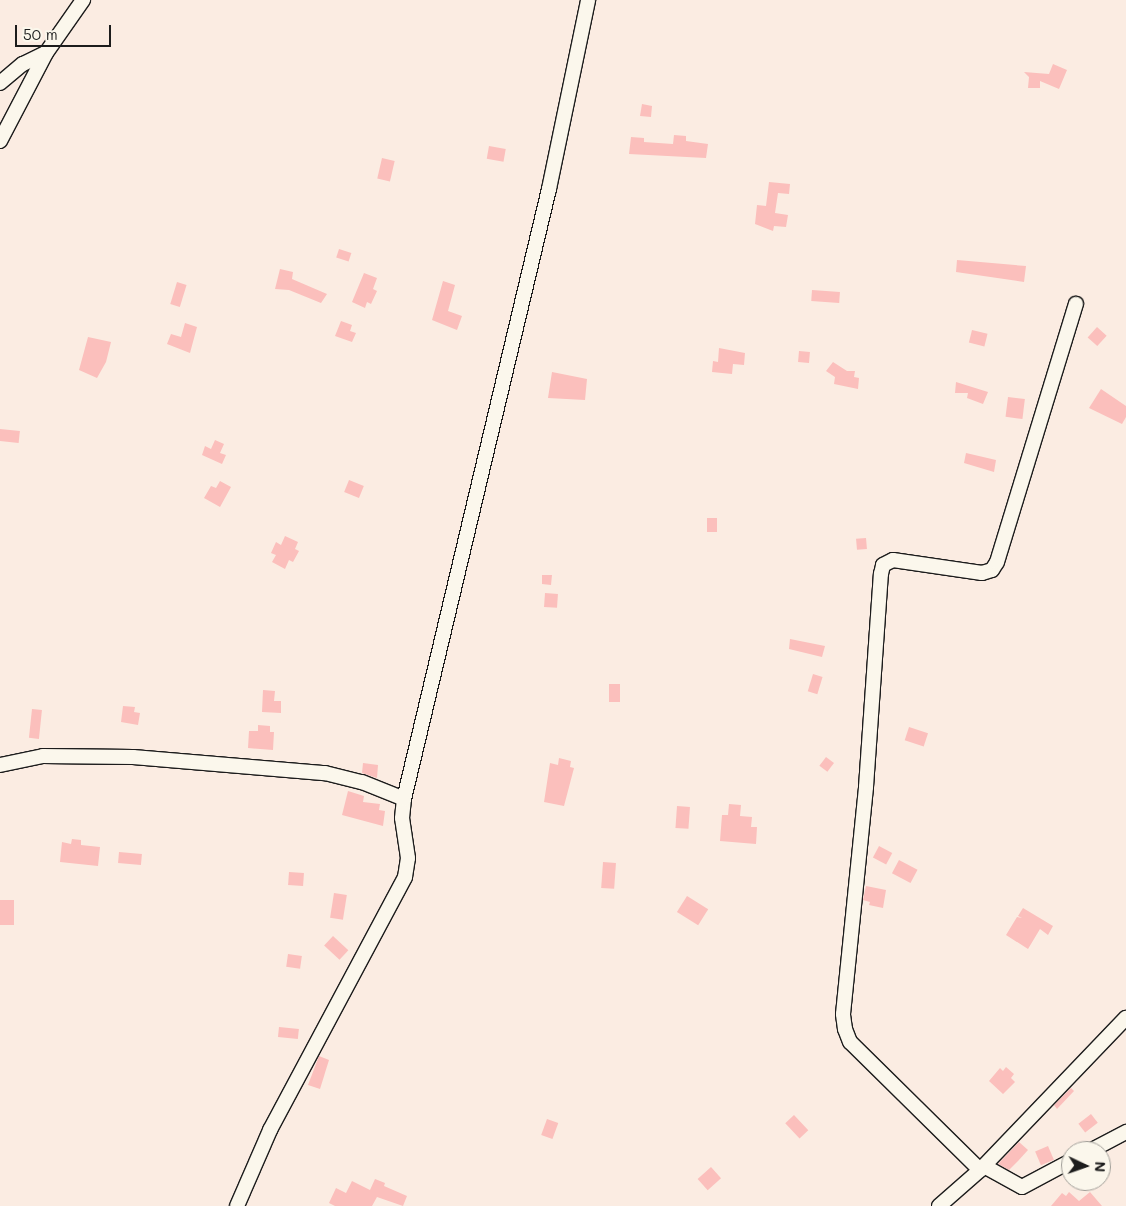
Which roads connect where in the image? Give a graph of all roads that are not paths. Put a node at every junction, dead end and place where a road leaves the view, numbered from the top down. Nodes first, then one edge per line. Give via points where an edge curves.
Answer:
1 (83, 0) edge
2 (588, 0) edge
3 (46, 53) junction
4 (0, 83) edge
5 (0, 141) edge
6 (1076, 304) dead end
7 (0, 765) edge
8 (404, 799) junction
9 (1126, 1018) edge
10 (1126, 1132) edge
11 (1109, 1141) edge
12 (1061, 1166) edge
13 (982, 1168) junction
14 (237, 1206) edge
15 (939, 1206) edge

1 - 3 street
2 - 8 street via 549,189
3 - 4 street via 23,64
3 - 5 street
6 - 13 street via 992,570 982,573 893,560 883,565 881,574 866,788 843,1014 845,1030 850,1042
7 - 8 street via 43,756 133,757 325,773 362,782
8 - 14 street via 402,818 408,858 405,877 270,1130
9 - 13 street
10 - 11 street
12 - 13 street via 1022,1187
13 - 15 street

